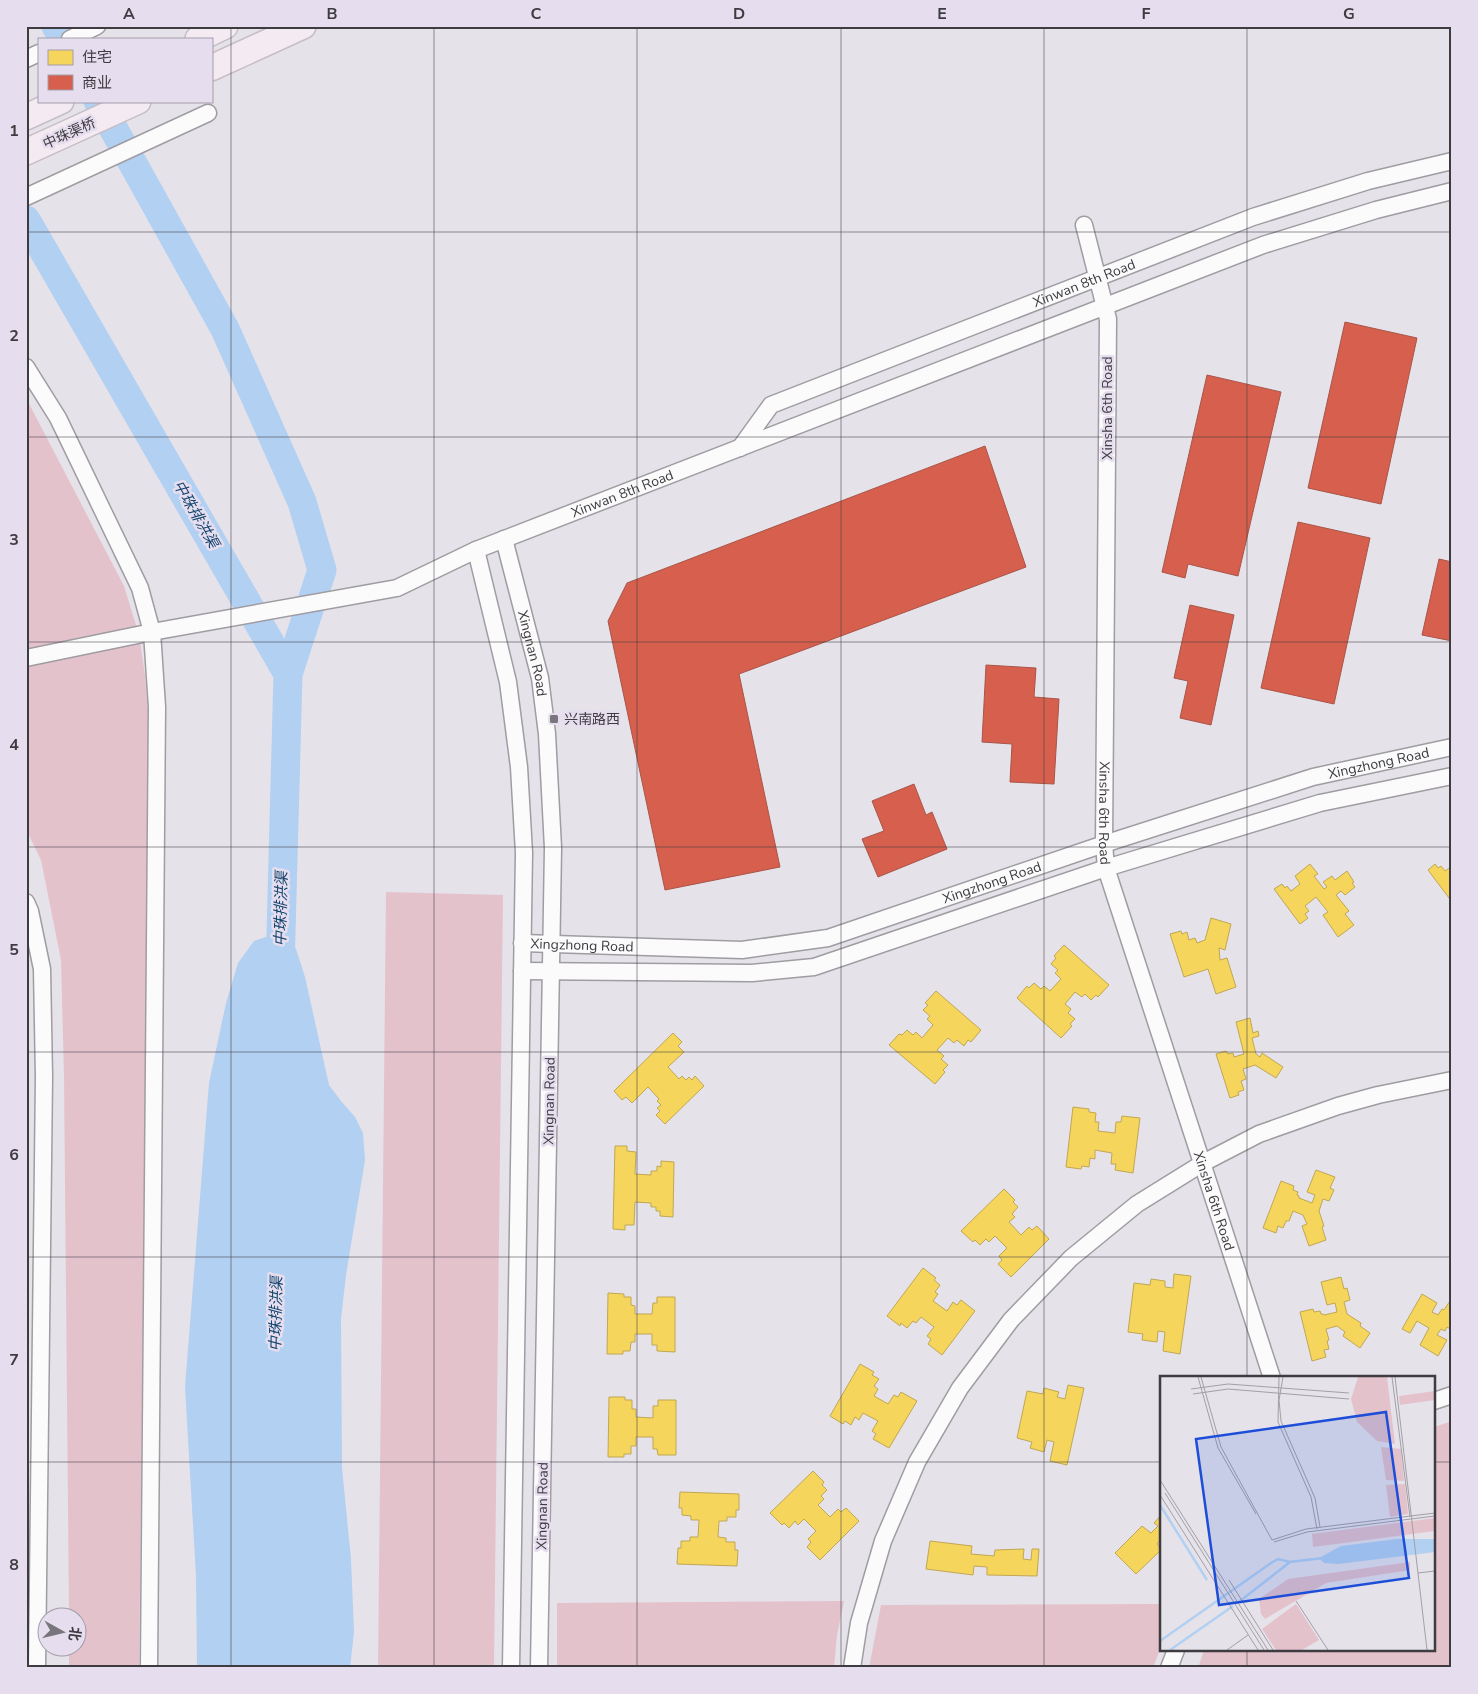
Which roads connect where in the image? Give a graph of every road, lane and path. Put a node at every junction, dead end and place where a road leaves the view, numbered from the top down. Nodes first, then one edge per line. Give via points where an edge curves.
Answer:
1 (97, 26) edge
2 (226, 26) edge
3 (303, 26) edge
4 (72, 38) edge
5 (200, 38) edge
6 (38, 53) edge
7 (26, 59) edge
8 (212, 68) edge
9 (59, 102) edge
10 (136, 102) edge
11 (208, 112) dead end
12 (26, 117) edge
13 (26, 152) edge
14 (1452, 161) edge
15 (1452, 191) edge
16 (26, 196) edge
17 (1084, 225) dead end
18 (1098, 278) junction
19 (1105, 306) junction
20 (26, 367) edge
21 (740, 448) junction
22 (504, 540) junction
23 (476, 550) junction
24 (152, 632) junction
25 (26, 658) edge
26 (1452, 747) edge
27 (1452, 776) edge
28 (1104, 844) junction
29 (1106, 868) junction
30 (26, 902) edge
31 (522, 943) junction
32 (552, 944) junction
33 (522, 971) junction
34 (551, 972) junction
35 (1452, 1080) edge
36 (1203, 1163) junction
37 (1271, 1376) edge
38 (1452, 1395) edge
39 (1436, 1400) edge
40 (1175, 1652) edge
41 (37, 1668) edge
42 (149, 1668) edge
43 (510, 1668) edge
44 (539, 1668) edge
45 (852, 1668) edge
46 (1169, 1668) edge

1 - 4 street
2 - 5 highway
3 - 8 highway
6 - 7 street
9 - 12 highway
10 - 13 highway, 中珠渠桥
11 - 16 street
14 - 18 street, Xinwan 8th Road via 1368,182 1253,217
15 - 19 street, Xinwan 8th Road via 1310,229
17 - 18 street, Xinsha 6th Road
18 - 19 street, Xinsha 6th Road
18 - 21 street, Xinwan 8th Road via 771,405
19 - 21 street, Xinwan 8th Road
19 - 28 street, Xinsha 6th Road via 1108,329
20 - 24 street via 58,418 140,588
21 - 22 street, Xinwan 8th Road
22 - 23 street, Xinwan 8th Road
22 - 32 street, Xingnan Road via 540,678 547,734 553,838
23 - 24 street, Xinwan 8th Road via 397,588
23 - 31 street, Xingnan Road via 508,682 514,724 523,819
24 - 25 street, Xinwan 8th Road
24 - 42 street via 157,707
26 - 28 street, Xingzhong Road via 1313,777
27 - 29 street, Xingzhong Road via 1320,803
28 - 29 street, Xinsha 6th Road
28 - 32 street, Xingzhong Road via 828,938 742,950
29 - 34 street, Xingzhong Road via 814,967 752,973
29 - 36 street, Xinsha 6th Road
30 - 41 street via 42,969 44,1077
31 - 32 street, Xingzhong Road
31 - 33 street, Xingnan Road
32 - 34 street, Xingnan Road
33 - 34 street, Xingzhong Road
33 - 43 street, Xingnan Road
34 - 44 street, Xingnan Road
35 - 36 street via 1378,1094 1338,1106 1259,1134
36 - 37 street, Xinsha 6th Road
36 - 45 street via 1137,1204 1071,1258 1011,1320 960,1388 917,1462 883,1541 859,1623
38 - 39 street
40 - 46 street

